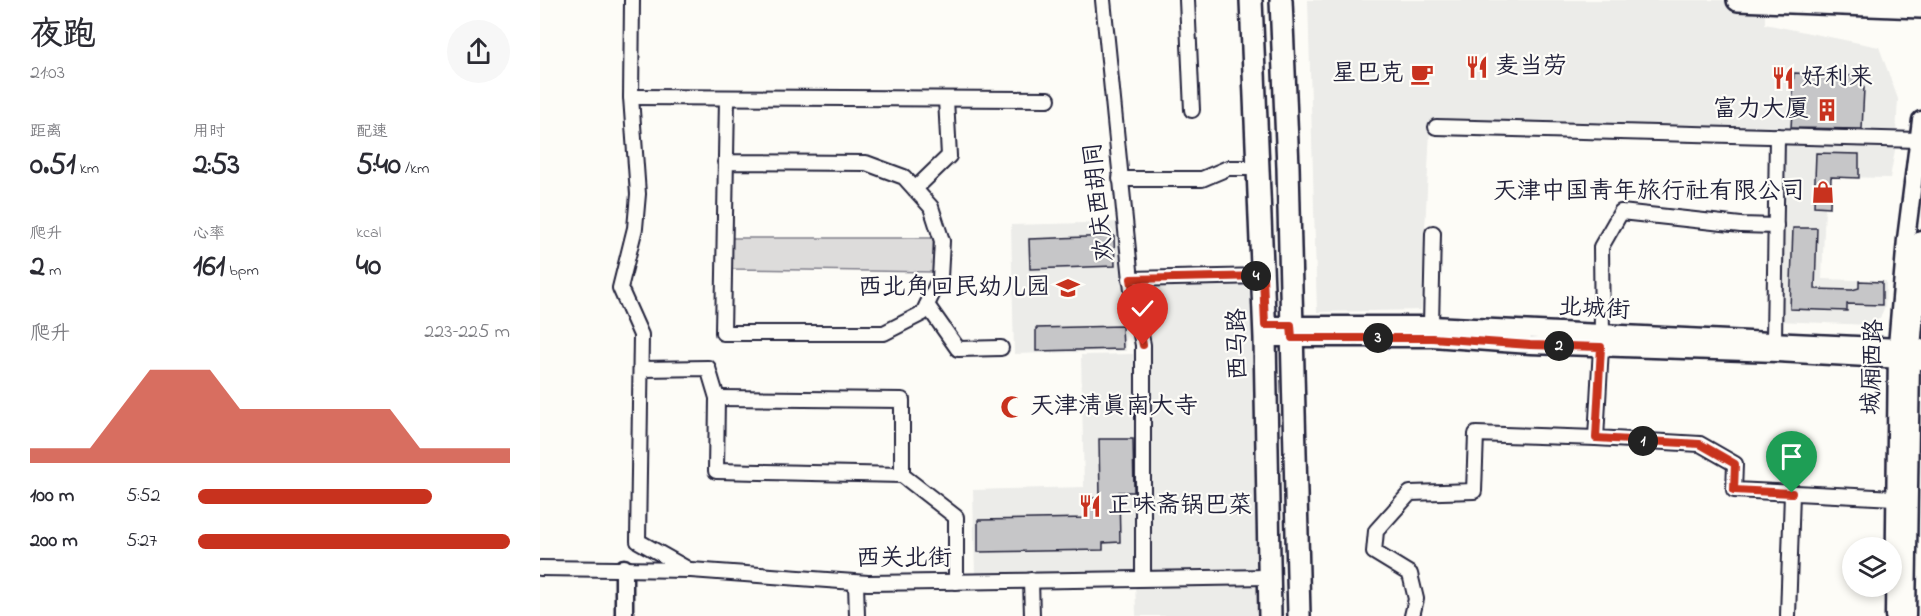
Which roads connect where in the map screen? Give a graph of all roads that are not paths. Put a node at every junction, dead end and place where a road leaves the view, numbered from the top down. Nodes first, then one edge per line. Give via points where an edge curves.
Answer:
1 (632, 0) edge
2 (1103, 0) edge
3 (1187, 0) edge
4 (1251, 0) edge
5 (1281, 0) edge
6 (1738, 0) edge
7 (1921, 7) edge
8 (631, 97) junction
9 (726, 98) junction
10 (946, 99) junction
11 (1048, 99) dead end
12 (1192, 110) dead end
13 (1921, 120) edge
14 (1436, 127) dead end
15 (1777, 136) junction
16 (1919, 140) junction
17 (725, 162) junction
18 (1259, 168) junction
19 (1120, 179) junction
20 (915, 189) junction
21 (1776, 226) junction
22 (1433, 233) dead end
23 (1921, 239) edge
24 (1263, 276) junction
25 (1131, 279) junction
26 (927, 305) junction
27 (1431, 325) junction
28 (1291, 331) junction
29 (1265, 332) junction
30 (1774, 340) junction
31 (1602, 341) junction
32 (1001, 348) dead end
33 (1910, 354) edge
34 (642, 369) junction
35 (717, 398) junction
36 (1596, 438) junction
37 (902, 475) junction
38 (1792, 493) junction
39 (1895, 498) junction
40 (540, 568) edge
41 (624, 568) junction
42 (691, 570) junction
43 (1269, 577) junction
44 (1143, 578) junction
45 (1031, 580) junction
46 (956, 582) junction
47 (856, 583) junction
48 (624, 616) edge
49 (857, 616) edge
50 (1032, 616) edge
51 (1270, 616) edge
52 (1299, 616) edge
53 (1412, 616) edge
54 (1788, 616) edge
55 (1894, 616) edge
56 (1907, 616) edge

1 - 8 street
2 - 19 street, 欢庆西胡同
3 - 12 street
4 - 18 main road, 西马路
5 - 28 main road
6 - 7 main road
8 - 9 street
8 - 34 street via 638,194 635,228 620,288 641,335
9 - 10 street
9 - 17 street
10 - 11 street
10 - 20 street via 949,156
13 - 16 street, 城厢西路
14 - 15 street
15 - 16 street
15 - 21 street
16 - 33 street, 城厢西路 via 1906,239
17 - 20 street via 866,164 904,177
17 - 26 street via 723,333 884,333 923,313
18 - 19 street via 1228,168 1202,179
18 - 24 main road, 西马路
19 - 25 street, 欢庆西胡同
20 - 26 street via 931,207 942,241 940,278
21 - 30 street
21 - 31 street via 1621,212 1601,247
22 - 27 street
23 - 33 street, 城厢西路
24 - 25 street
24 - 29 main road, 西马路
25 - 44 street, 欢庆西胡同 via 1143,345
26 - 32 street via 958,349
27 - 28 street, 北城街
27 - 31 street, 北城街
28 - 29 street, 北城街
28 - 31 street, 北城街 via 1530,345
28 - 52 main road
29 - 43 main road, 西马路
30 - 31 street, 北城街
30 - 33 street, 北城街
31 - 33 street, 北城街
31 - 36 street
33 - 39 street, 城厢西路
33 - 56 street, 城厢西路
34 - 35 street via 708,368
34 - 42 street via 638,541
35 - 37 street via 716,471
35 - 37 street via 902,400
36 - 38 street via 1700,444 1735,464 1734,490
36 - 53 street via 1476,434 1474,491 1410,493 1376,531 1374,552 1410,574 1416,599
37 - 46 street via 956,517
38 - 39 street
38 - 54 street
39 - 55 street, 城厢西路
40 - 41 street, 西关北街
41 - 42 street, 西关北街
41 - 48 street
42 - 47 street, 西关北街
43 - 44 street, 西关北街
43 - 51 main road, 西马路
44 - 45 street, 西关北街
45 - 46 street, 西关北街
45 - 50 street
46 - 47 street, 西关北街
47 - 49 street

